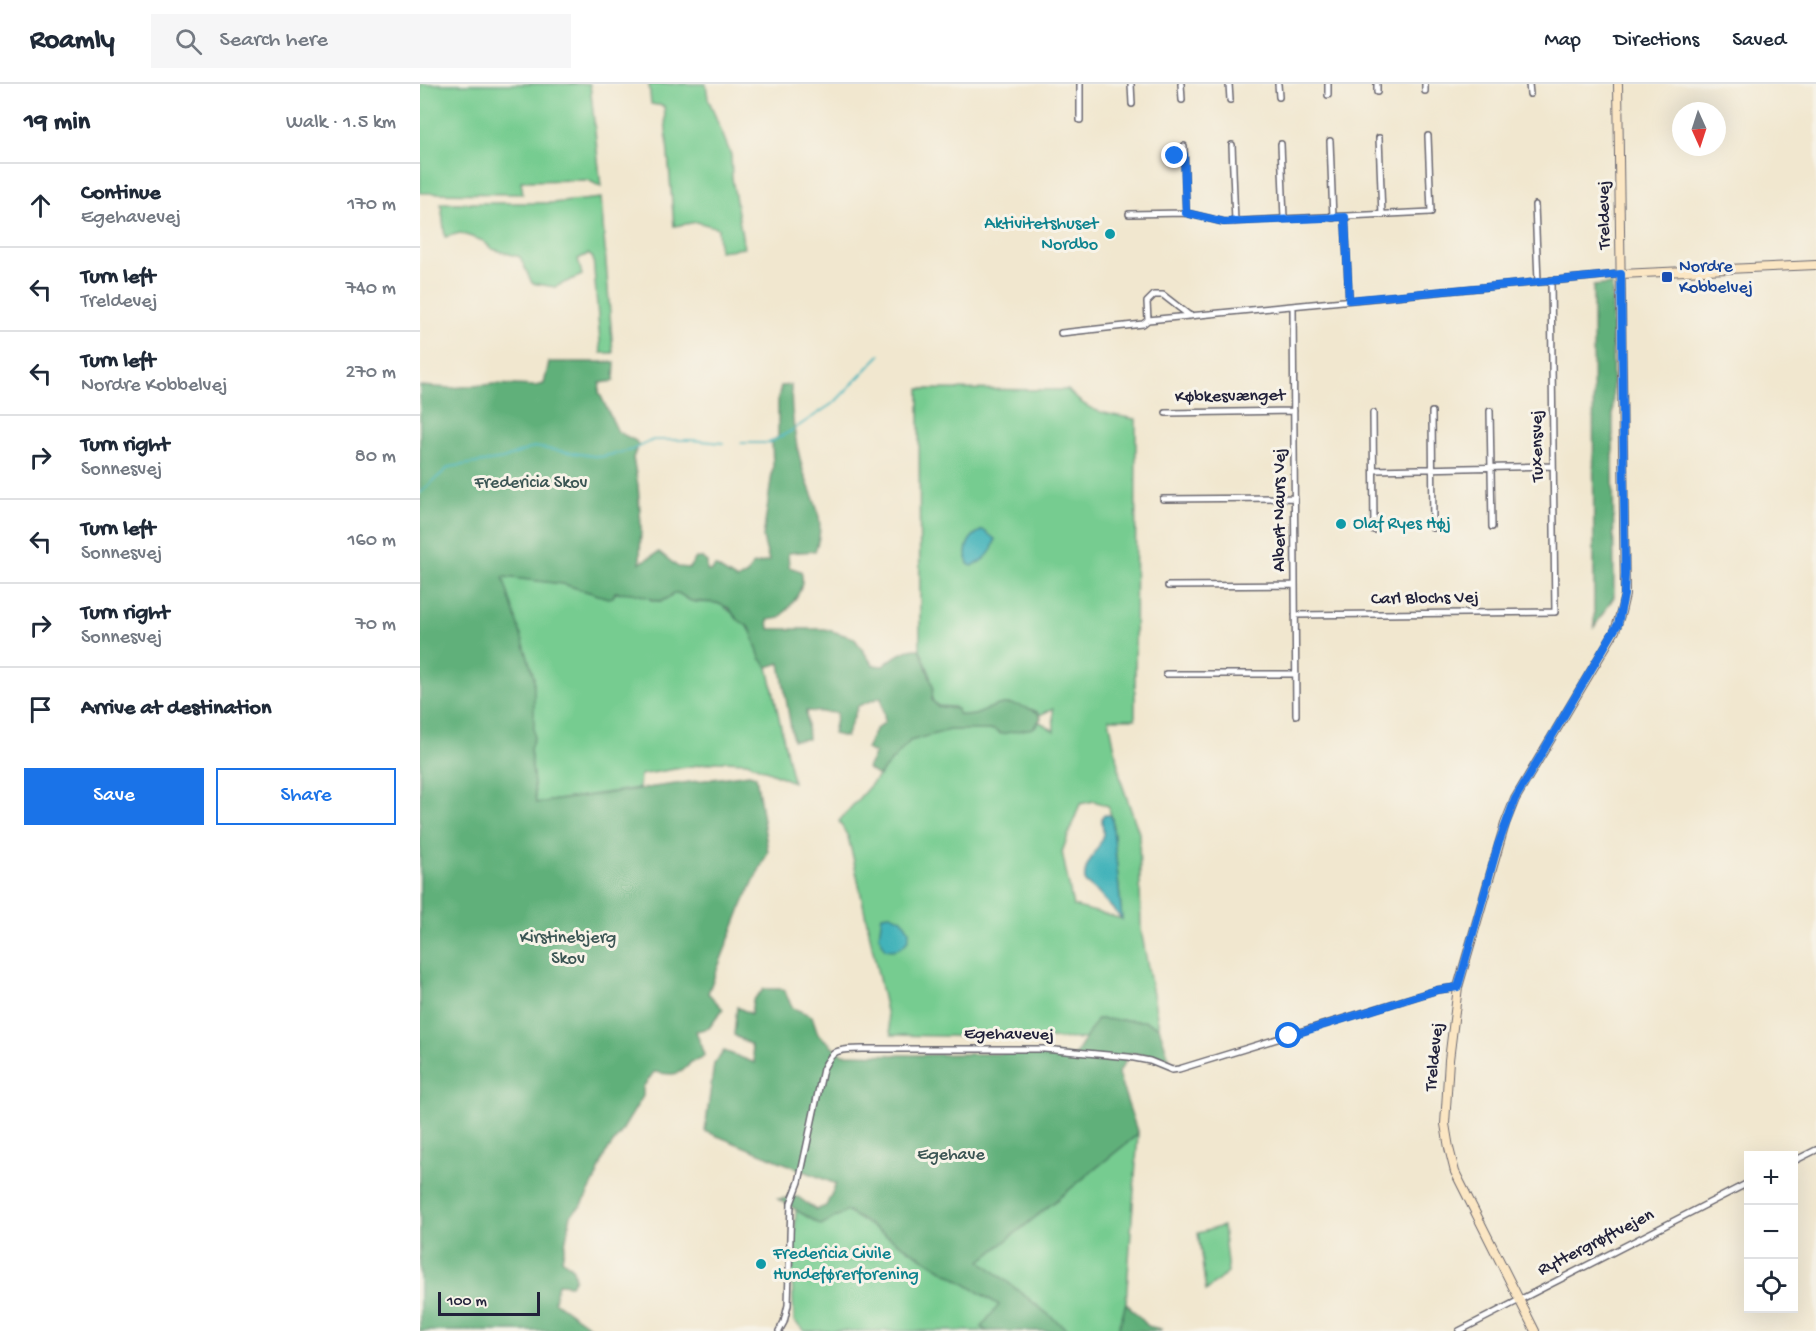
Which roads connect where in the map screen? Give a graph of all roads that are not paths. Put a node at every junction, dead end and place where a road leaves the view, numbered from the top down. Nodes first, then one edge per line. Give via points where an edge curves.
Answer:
1 (1080, 84) edge
2 (1131, 84) edge
3 (1181, 84) edge
4 (1229, 84) edge
5 (1278, 84) edge
6 (1328, 84) edge
7 (1377, 84) edge
8 (1425, 84) edge
9 (1530, 84) edge
10 (1618, 84) edge
11 (1425, 91) dead end
12 (1377, 92) dead end
13 (1530, 94) dead end
14 (1328, 95) dead end
15 (1279, 97) dead end
16 (1182, 100) dead end
17 (1230, 100) dead end
18 (1132, 104) dead end
19 (1080, 120) dead end
20 (1428, 136) dead end
21 (1379, 138) dead end
22 (1330, 141) dead end
23 (1281, 144) dead end
24 (1232, 145) dead end
25 (1184, 146) dead end
26 (1184, 155) junction
27 (1175, 156) dead end
28 (1535, 205) dead end
29 (1186, 213) junction
30 (1129, 214) dead end
31 (1382, 215) junction
32 (1345, 217) junction
33 (1333, 218) junction
34 (1284, 219) junction
35 (1235, 222) junction
36 (1816, 265) edge
37 (1621, 274) junction
38 (1551, 280) junction
39 (1538, 281) junction
40 (1349, 300) junction
41 (1293, 306) junction
42 (1190, 316) junction
43 (1148, 320) junction
44 (1061, 333) dead end
45 (1294, 411) junction
46 (1490, 411) dead end
47 (1432, 412) dead end
48 (1166, 413) dead end
49 (1373, 413) dead end
50 (1553, 466) junction
51 (1491, 468) junction
52 (1432, 469) junction
53 (1374, 470) junction
54 (1295, 498) junction
55 (1164, 499) dead end
56 (1492, 527) dead end
57 (1433, 528) dead end
58 (1374, 530) dead end
59 (1295, 585) junction
60 (1168, 586) dead end
61 (1555, 612) joint
62 (1295, 615) junction
63 (1166, 674) dead end
64 (1296, 674) junction
65 (1296, 715) dead end
66 (1458, 987) junction
67 (1816, 1150) edge
68 (1798, 1159) edge
69 (1744, 1186) edge
70 (1519, 1300) junction
71 (779, 1331) edge
72 (1459, 1331) edge
73 (1535, 1331) edge

1 - 19 street
2 - 18 street
3 - 16 street
4 - 17 street
5 - 15 street
6 - 14 street
7 - 12 street
8 - 11 street
9 - 13 street
10 - 37 street, Treldevej
20 - 31 street via 1431,212
21 - 31 street
22 - 33 street
23 - 34 street
24 - 35 street
25 - 26 street
26 - 27 street
26 - 29 street
28 - 39 street
29 - 30 street
29 - 35 street
31 - 32 street
32 - 33 street
32 - 40 street
33 - 34 street
34 - 35 street
36 - 37 street
37 - 38 street
37 - 66 street, Treldevej via 1625,574 1622,612 1515,799
38 - 39 street
38 - 50 street, Tuxensvej
39 - 40 street
40 - 41 street
41 - 42 street
41 - 45 street, Albert Naurs Vej
42 - 43 street
42 - 43 street via 1159,294 1147,302
43 - 44 street via 1143,324
45 - 48 street, Købkesvænget
45 - 54 street, Albert Naurs Vej
46 - 51 street
47 - 52 street
49 - 53 street
50 - 51 street
50 - 61 street, Tuxensvej
51 - 52 street
51 - 56 street
52 - 53 street
52 - 57 street
53 - 58 street
54 - 55 street
54 - 59 street, Albert Naurs Vej
59 - 60 street
59 - 62 street, Albert Naurs Vej
61 - 62 street, Carl Blochs Vej
62 - 64 street, Albert Naurs Vej
63 - 64 street
64 - 65 street, Albert Naurs Vej
66 - 70 street, Treldevej via 1446,1105 1449,1148 1465,1194
66 - 71 street, Egehavevej via 1172,1070 1129,1057 1044,1049 839,1050 830,1055 823,1069 791,1203 788,1305
67 - 68 street
69 - 70 street, Ryttergrøftvejen
70 - 72 street, Ryttergrøftvejen
70 - 73 street, Treldevej

